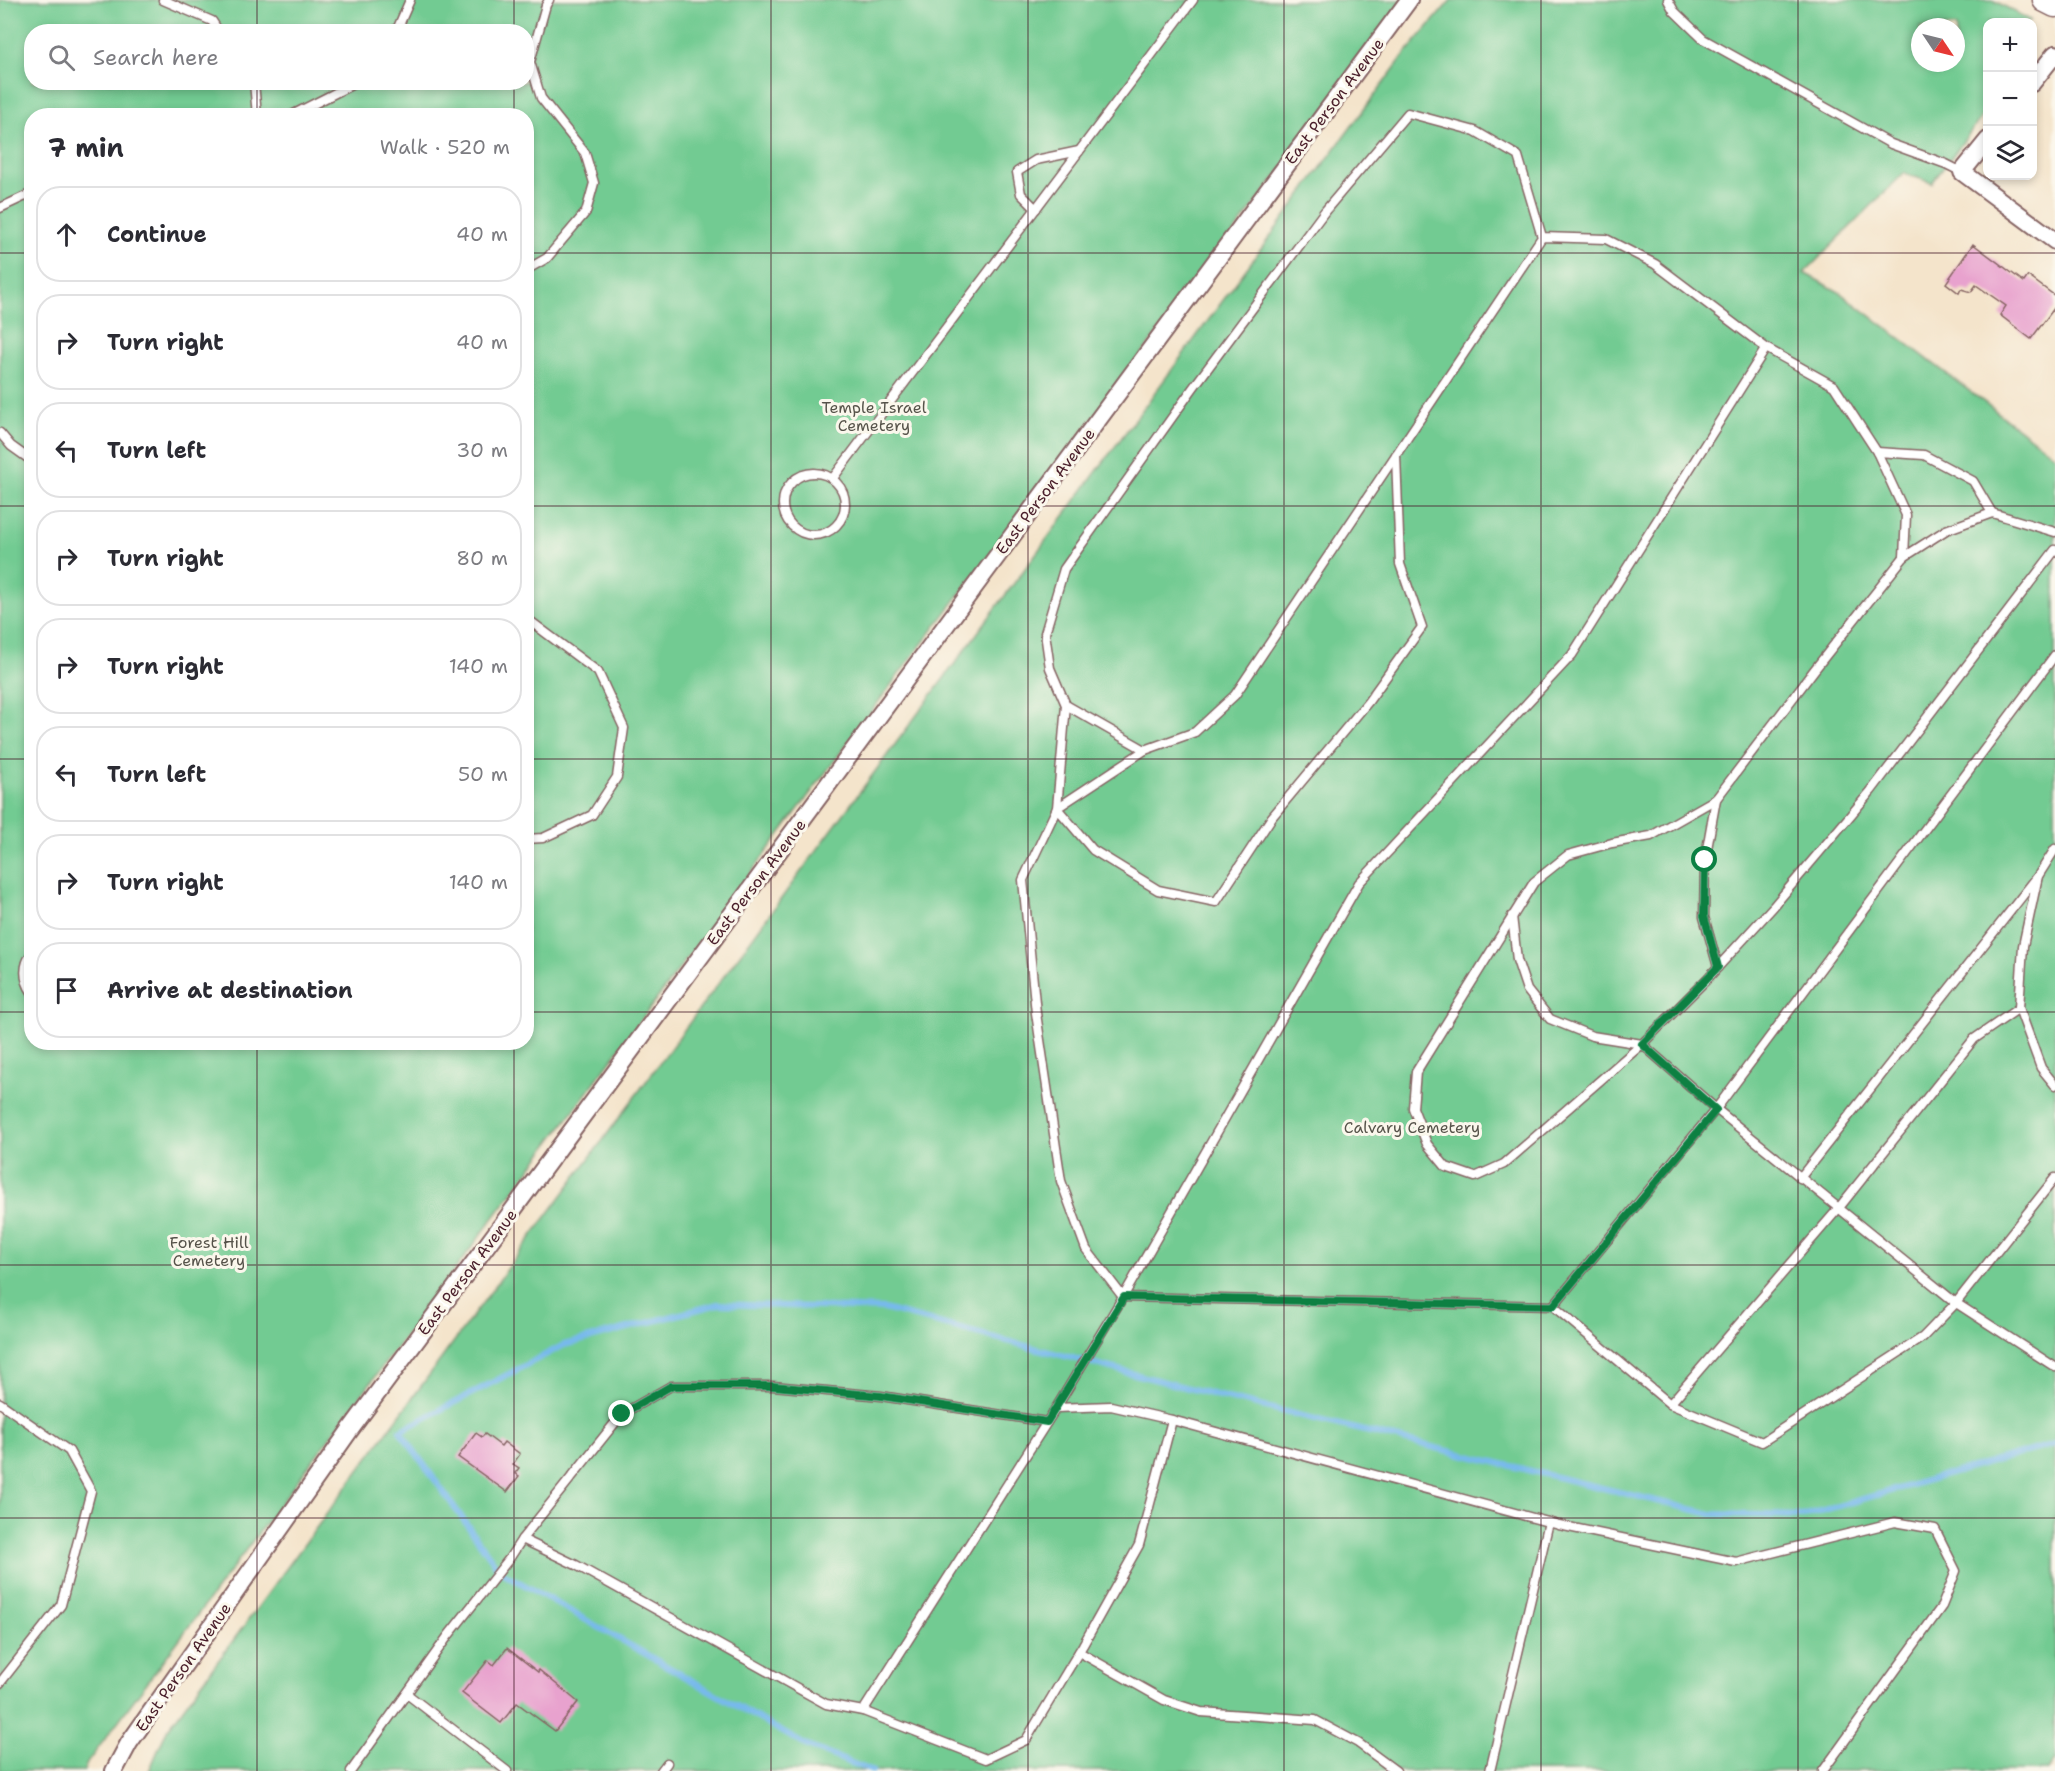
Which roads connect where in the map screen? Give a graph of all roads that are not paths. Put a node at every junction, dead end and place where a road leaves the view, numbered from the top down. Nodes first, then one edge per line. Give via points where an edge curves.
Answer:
1 (164, 0) edge
2 (410, 0) edge
3 (549, 0) edge
4 (1193, 0) edge
5 (1409, 0) edge
6 (1668, 0) edge
7 (2045, 0) edge
8 (2055, 5) edge
9 (214, 24) edge
10 (400, 24) edge
11 (534, 48) edge
12 (2055, 54) edge
13 (534, 75) edge
14 (2037, 77) edge
15 (255, 90) edge
16 (341, 90) edge
17 (256, 108) edge
18 (306, 108) edge
19 (1983, 146) edge
20 (1080, 151) junction
21 (1962, 172) junction
22 (24, 197) edge
23 (0, 208) edge
24 (1036, 208) junction
25 (1542, 237) junction
26 (2055, 241) edge
27 (534, 265) edge
28 (1766, 348) junction
29 (0, 435) edge
30 (1877, 452) junction
31 (24, 455) edge
32 (1396, 455) junction
33 (833, 478) junction
34 (1992, 513) junction
35 (2055, 532) edge
36 (2055, 550) edge
37 (1904, 557) junction
38 (534, 624) edge
39 (2055, 655) edge
40 (1066, 705) junction
41 (1145, 750) junction
42 (1716, 799) junction
43 (1058, 808) junction
44 (534, 839) edge
45 (2055, 849) edge
46 (2038, 876) junction
47 (1512, 916) junction
48 (1718, 967) junction
49 (2019, 1008) junction
50 (1642, 1044) junction
51 (2055, 1085) edge
52 (1716, 1110) junction
53 (1800, 1178) junction
54 (2055, 1178) edge
55 (1839, 1209) junction
56 (1124, 1297) junction
57 (1956, 1303) junction
58 (1553, 1306) junction
59 (2055, 1367) edge
60 (0, 1403) edge
61 (1670, 1404) junction
62 (1056, 1408) junction
63 (1172, 1420) junction
64 (1047, 1422) junction
65 (1548, 1521) junction
66 (522, 1539) junction
67 (1079, 1652) junction
68 (0, 1683) edge
69 (407, 1694) junction
70 (864, 1711) junction
71 (667, 1763) dead end
72 (114, 1771) edge
73 (351, 1771) edge
74 (507, 1771) edge
75 (661, 1771) edge
76 (1396, 1771) edge
77 (1490, 1771) edge
78 (1823, 1771) edge

1 - 9 lane
2 - 10 lane
3 - 11 lane
4 - 20 lane
5 - 72 street, East Person Avenue via 350,1430 129,1743
6 - 21 lane via 1703,39 1891,144
7 - 8 street
12 - 14 street
13 - 27 lane via 541,98 585,153 594,183 586,213 547,258
15 - 17 lane
16 - 18 lane
19 - 21 street
20 - 24 lane
20 - 24 lane via 1036,160 1017,172 1021,194
21 - 26 street
22 - 23 lane
24 - 33 lane
25 - 28 lane via 1606,239 1655,264
25 - 32 lane
25 - 40 lane via 1518,156 1475,131 1408,113 1325,211 1064,569 1045,633 1050,668
28 - 30 lane via 1834,386
28 - 56 lane via 1572,655 1359,883
29 - 31 lane
30 - 34 lane via 1924,454 1973,481
30 - 37 lane via 1906,515
32 - 41 lane via 1235,695 1195,732
32 - 43 lane via 1400,564 1422,627 1368,702 1272,817 1216,902 1158,890 1093,850
33 - 33 lane via 813,472 788,486 783,506 796,529 817,535 836,526 842,518 845,496
34 - 35 lane
34 - 37 lane via 1947,530
36 - 48 lane via 1871,791
37 - 42 lane
38 - 44 lane via 598,672 624,728 616,777 592,815
39 - 52 lane
40 - 41 lane
40 - 43 lane
41 - 43 lane
42 - 47 lane via 1651,836 1568,855 1534,882
42 - 48 lane via 1705,860 1704,916
43 - 56 lane via 1023,880 1036,1013 1061,1181 1086,1249
45 - 46 lane
46 - 49 lane via 2023,946
46 - 53 lane
47 - 50 lane via 1517,960 1527,990 1550,1019 1592,1036
47 - 50 lane via 1416,1072 1413,1108 1426,1144 1446,1167 1475,1177 1504,1164
48 - 50 lane
49 - 51 lane via 2041,1068
49 - 55 lane via 1974,1039
50 - 52 lane
52 - 53 lane
52 - 58 lane
53 - 55 lane
54 - 57 lane
55 - 57 lane
55 - 61 lane
56 - 58 lane
56 - 62 lane
57 - 59 lane
57 - 61 lane via 1923,1337 1762,1442
58 - 61 lane
60 - 68 lane via 69,1451 91,1491 61,1605
62 - 63 lane via 1111,1406
62 - 64 lane
63 - 65 lane
63 - 67 lane via 1139,1545
64 - 66 lane via 870,1395 773,1386 671,1386 622,1414
64 - 70 lane
65 - 77 lane
65 - 78 lane via 1736,1562 1895,1522 1935,1529 1956,1571 1942,1606
66 - 69 lane
66 - 70 lane via 825,1704
67 - 70 lane via 1026,1740 986,1759
67 - 76 lane via 1164,1700 1201,1712 1315,1720 1358,1743
69 - 73 lane
69 - 74 lane
71 - 75 lane

